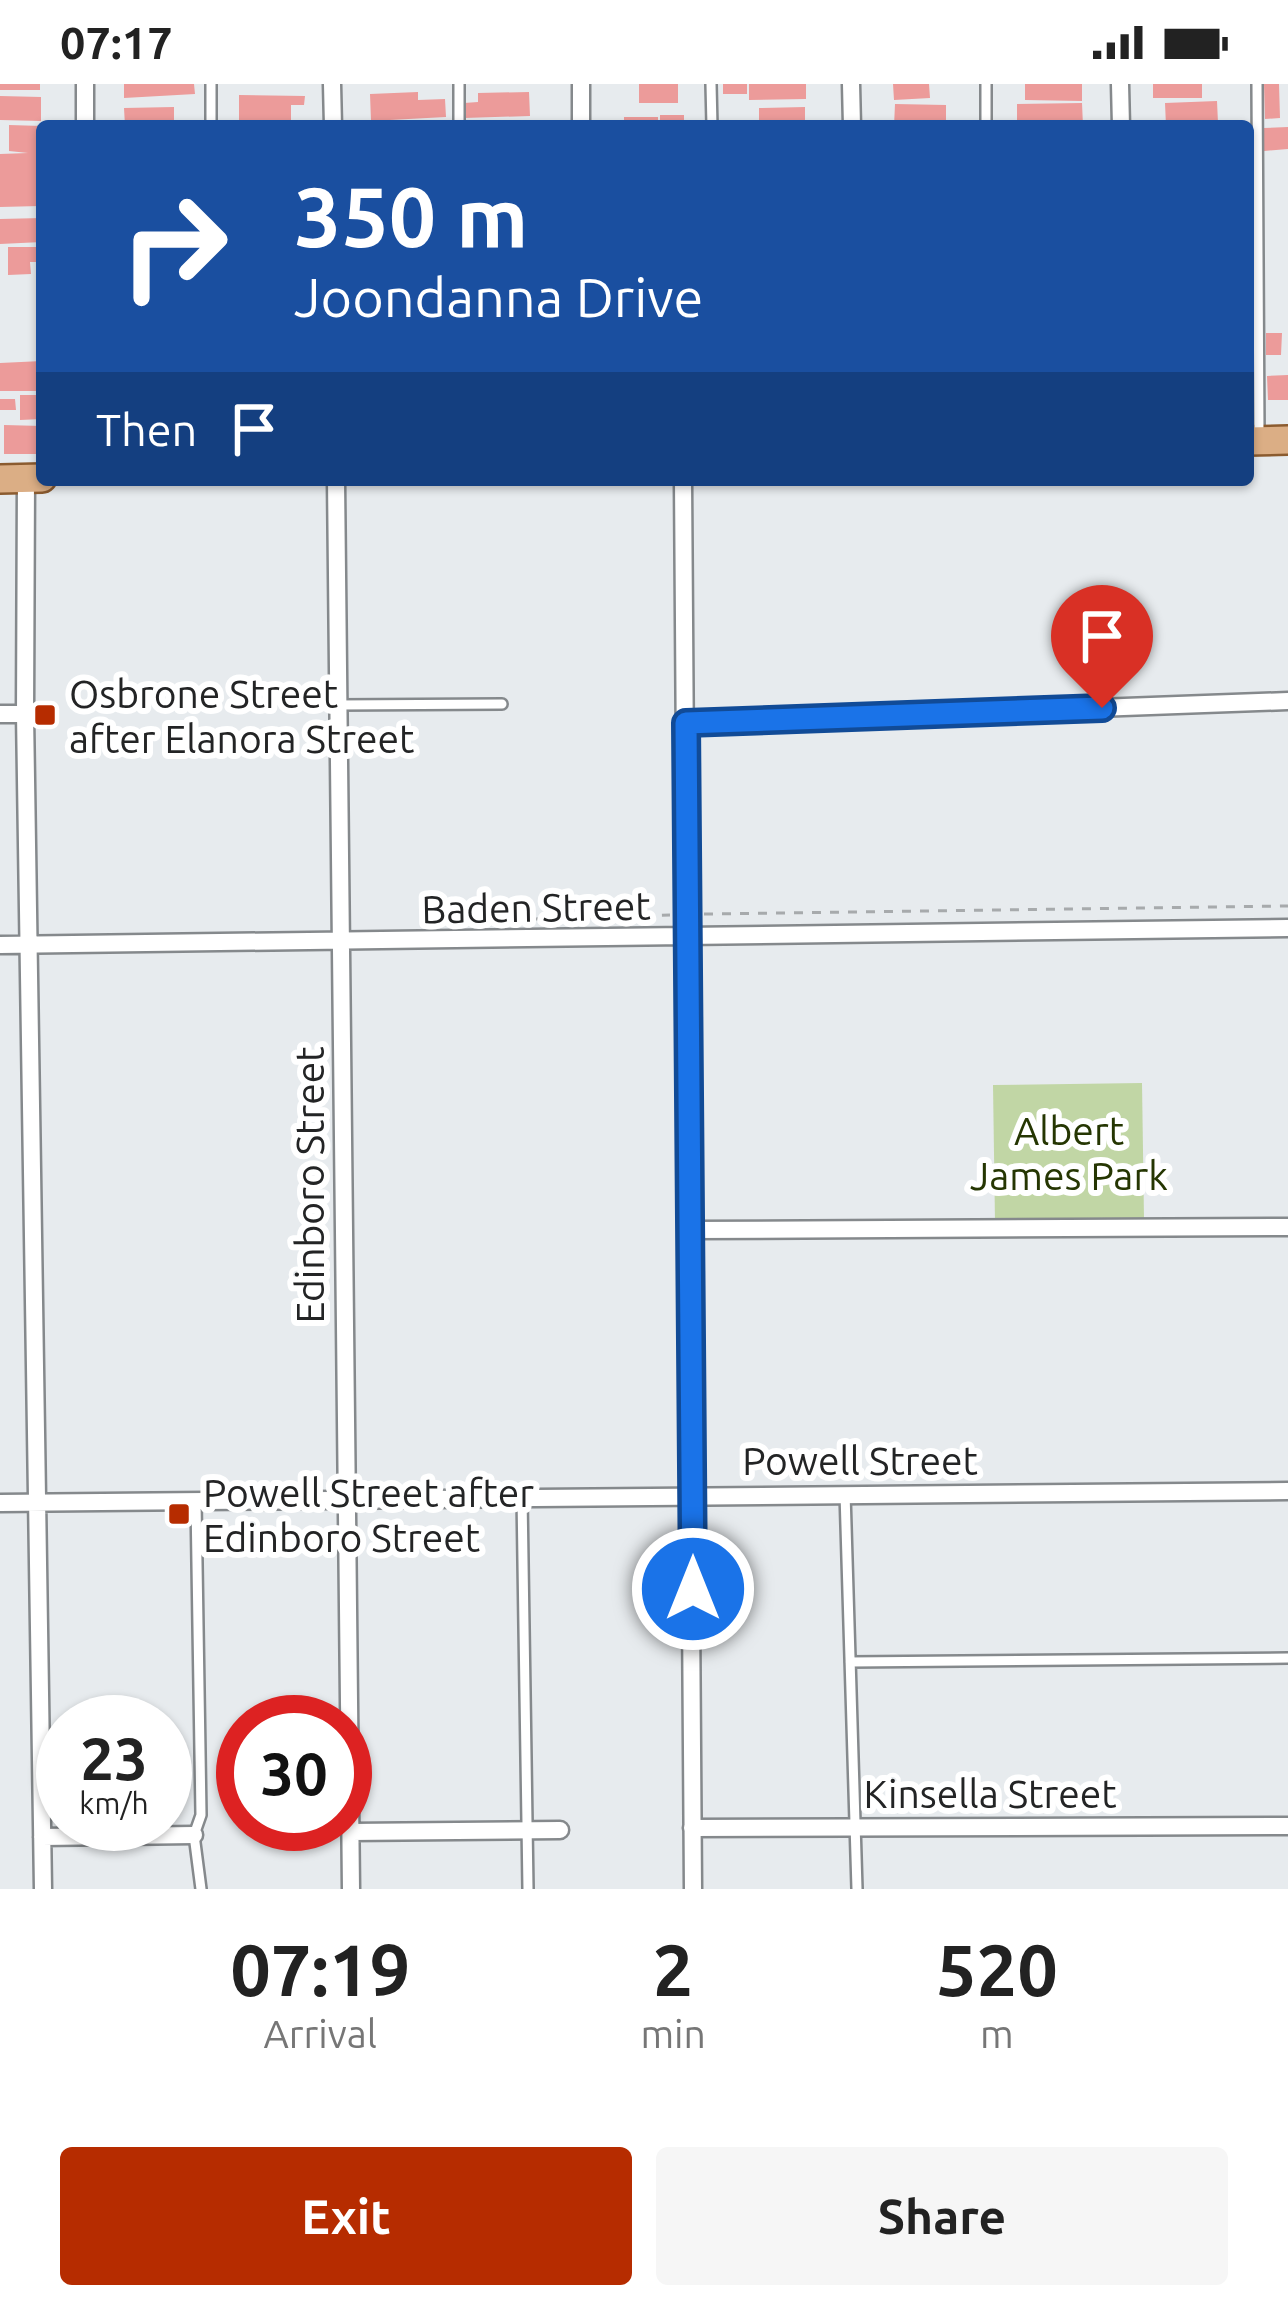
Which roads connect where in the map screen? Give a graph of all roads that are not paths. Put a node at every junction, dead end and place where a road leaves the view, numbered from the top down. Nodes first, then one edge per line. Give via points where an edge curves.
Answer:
1 (85, 84) edge
2 (211, 84) edge
3 (332, 84) edge
4 (459, 84) edge
5 (581, 84) edge
6 (711, 84) edge
7 (851, 84) edge
8 (986, 84) edge
9 (1120, 84) edge
10 (1257, 84) edge
11 (85, 120) edge
12 (211, 120) edge
13 (333, 120) edge
14 (459, 120) edge
15 (581, 120) edge
16 (712, 120) edge
17 (852, 120) edge
18 (986, 120) edge
19 (1121, 120) edge
20 (1254, 352) edge
21 (1288, 440) edge
22 (1254, 441) edge
23 (23, 478) edge
24 (335, 486) edge
25 (682, 486) edge
26 (1288, 701) edge
27 (502, 704) dead end
28 (338, 705) junction
29 (0, 714) edge
30 (25, 714) junction
31 (686, 723) junction
32 (1288, 928) edge
33 (687, 938) junction
34 (341, 942) junction
35 (0, 945) edge
36 (31, 945) junction
37 (1288, 1227) edge
38 (690, 1230) junction
39 (1288, 1491) edge
40 (845, 1493) junction
41 (693, 1494) junction
42 (522, 1496) junction
43 (347, 1499) junction
44 (196, 1501) junction
45 (38, 1502) junction
46 (0, 1503) edge
47 (1288, 1658) edge
48 (850, 1662) junction
49 (40, 1695) edge
50 (349, 1695) edge
51 (856, 1825) junction
52 (1288, 1826) edge
53 (692, 1828) junction
54 (526, 1829) junction
55 (560, 1831) dead end
56 (372, 1832) edge
57 (194, 1835) joint
58 (42, 1851) edge
59 (351, 1851) edge
60 (43, 1889) edge
61 (201, 1889) edge
62 (351, 1889) edge
63 (528, 1889) edge
64 (693, 1889) edge
65 (857, 1889) edge

1 - 11 street
2 - 12 lane
3 - 13 street
4 - 14 lane
5 - 15 street
6 - 16 lane
7 - 17 street
8 - 18 lane
9 - 19 street
10 - 20 lane
21 - 22 main road
23 - 30 street
24 - 28 street, Edinboro Street
25 - 31 street
26 - 31 street
27 - 28 lane
28 - 34 street, Edinboro Street
29 - 30 street
30 - 36 street
31 - 33 street
32 - 33 street, Baden Street
33 - 34 street, Baden Street
33 - 38 street
34 - 36 street, Baden Street
34 - 43 street, Edinboro Street
35 - 36 street, Baden Street
36 - 45 street
37 - 38 street
38 - 41 street
39 - 40 street, Powell Street
40 - 41 street, Powell Street
40 - 48 lane
41 - 42 street, Powell Street
41 - 53 street
42 - 43 street, Powell Street
42 - 54 lane
43 - 44 street, Powell Street
43 - 50 street, Edinboro Street
44 - 45 street, Powell Street
44 - 57 lane via 201,1815
45 - 46 street, Powell Street
45 - 49 street
47 - 48 lane
48 - 51 lane
51 - 52 street, Kinsella Street
51 - 53 street, Kinsella Street
51 - 65 lane
53 - 64 street
54 - 55 street
54 - 56 street
54 - 63 lane
57 - 61 lane
58 - 60 street
59 - 62 street, Edinboro Street

